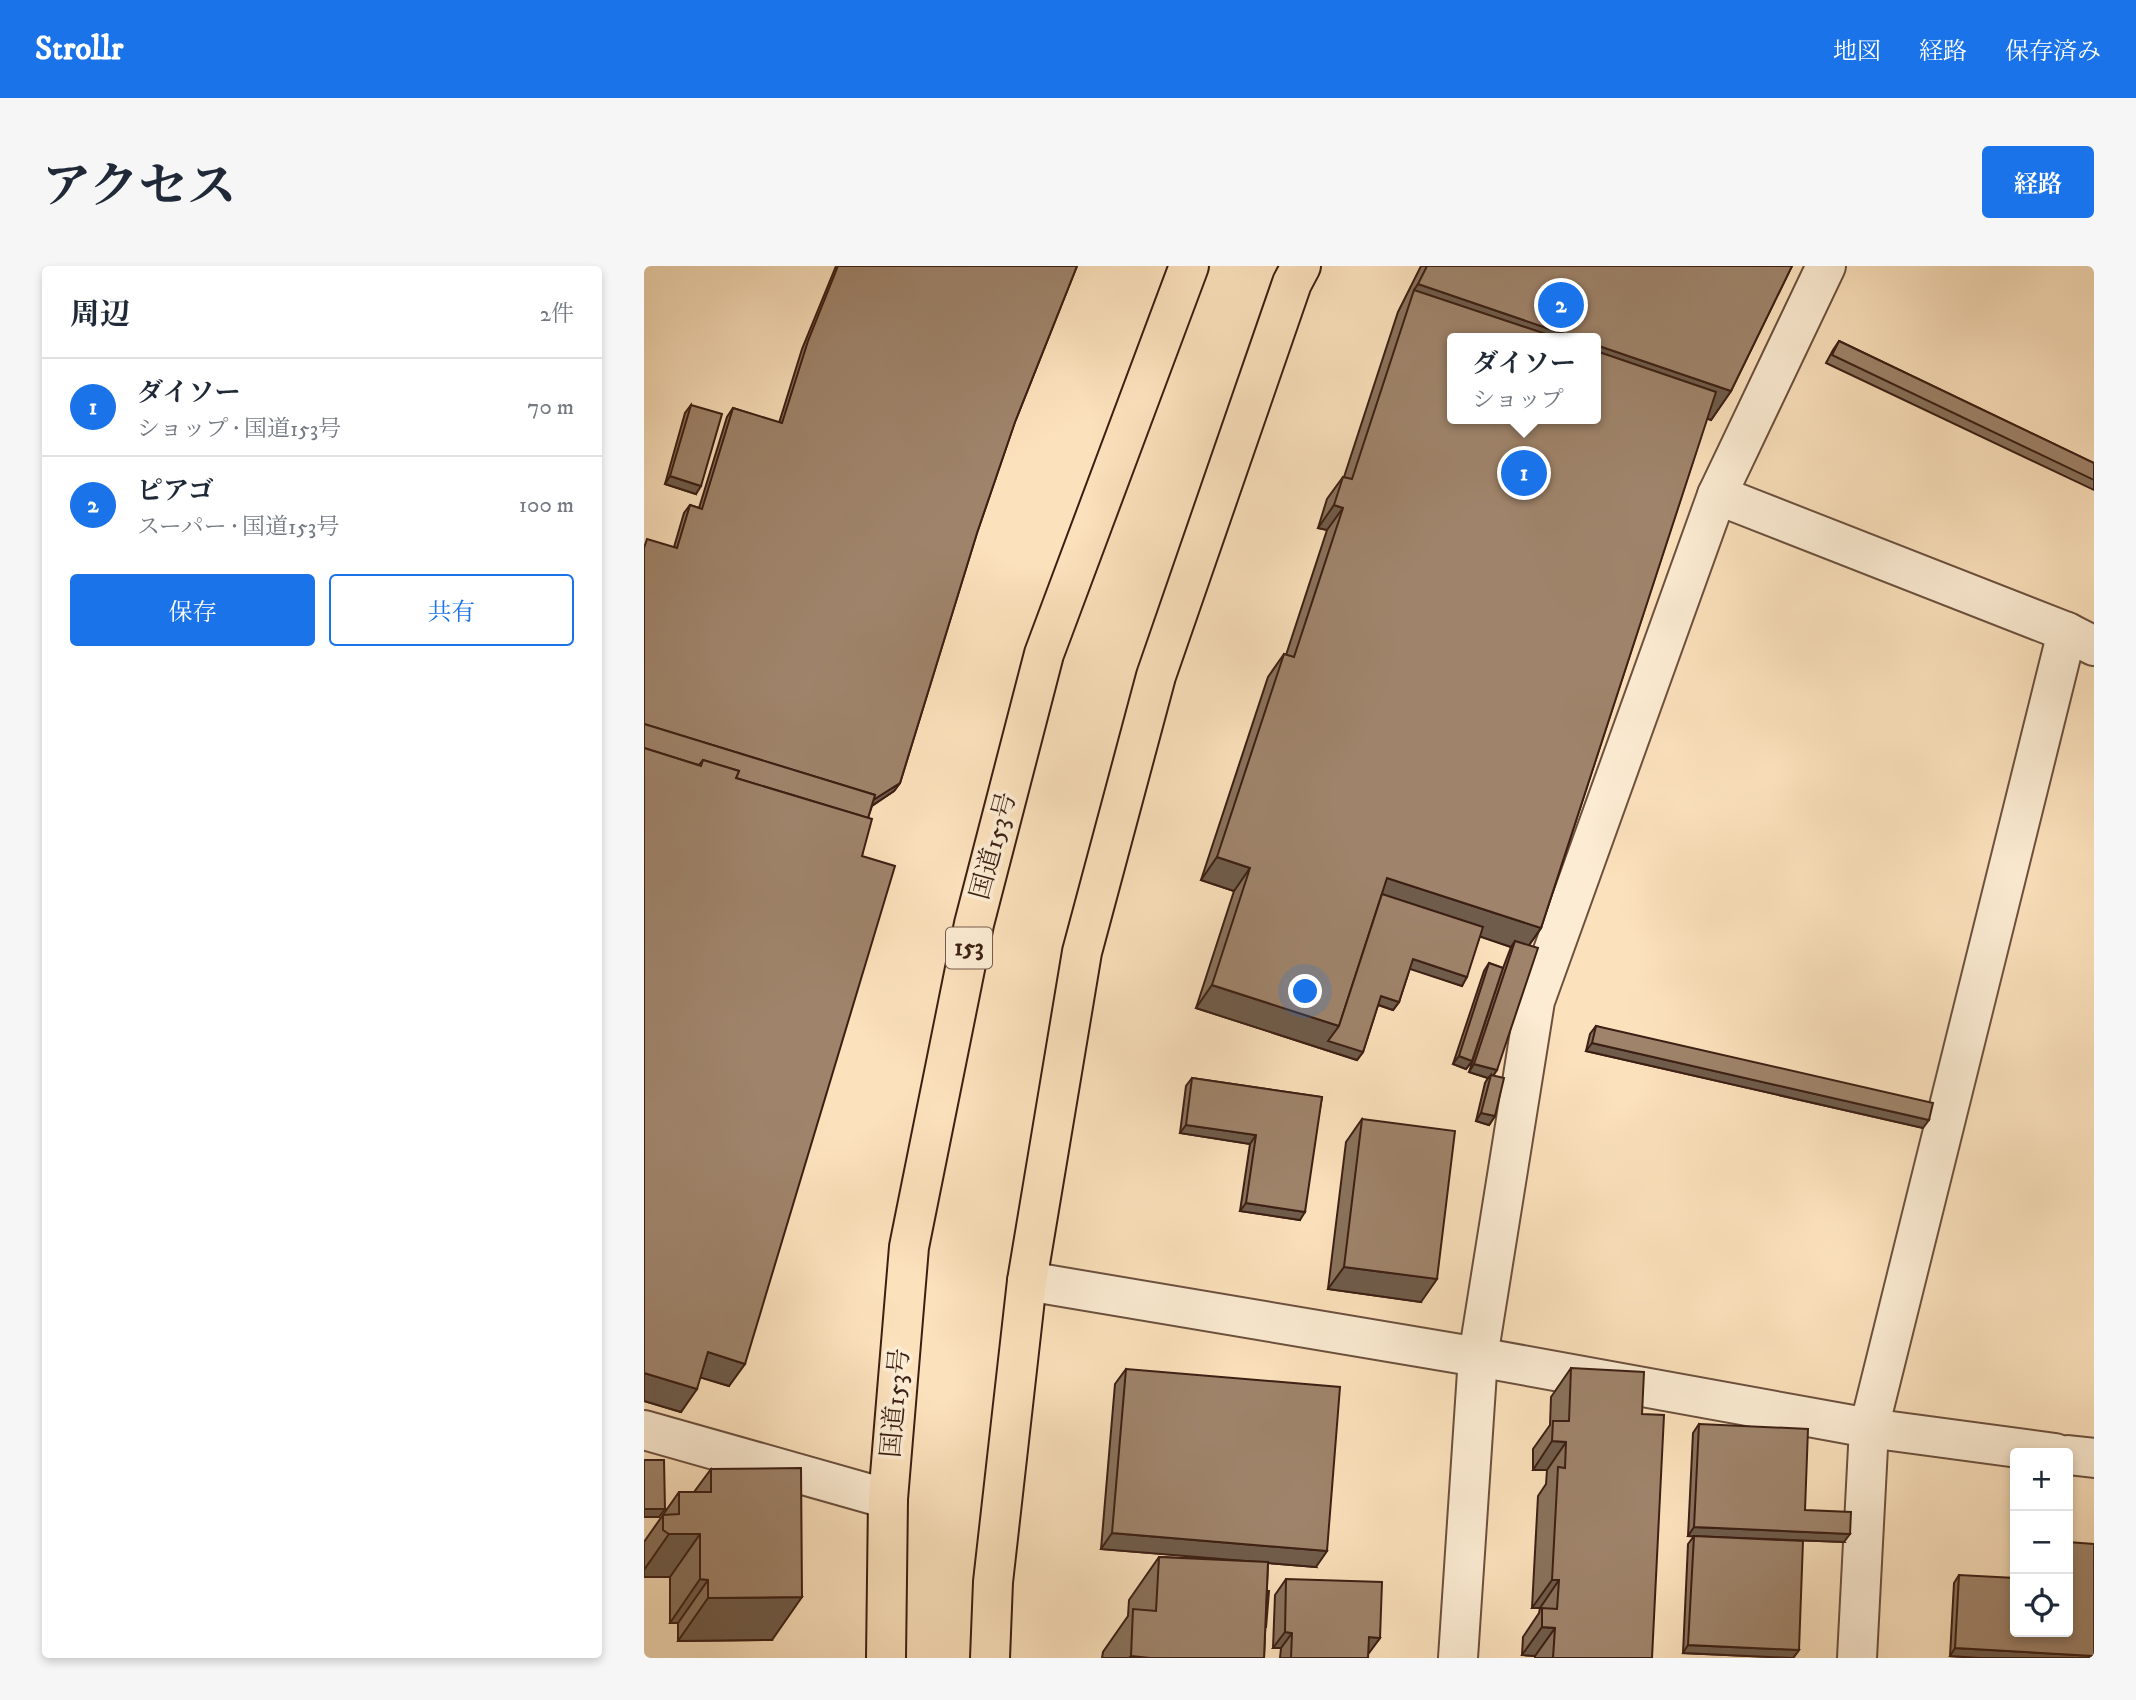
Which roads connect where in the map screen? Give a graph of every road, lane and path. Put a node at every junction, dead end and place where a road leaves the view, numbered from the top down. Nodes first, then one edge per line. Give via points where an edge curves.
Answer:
1 (1189, 266) edge
2 (1301, 266) edge
3 (1826, 266) edge
4 (1717, 495) junction
5 (2080, 639) edge
6 (1027, 1281) junction
7 (1478, 1357) junction
8 (1869, 1428) junction
9 (644, 1430) edge
10 (2018, 1448) edge
11 (2073, 1456) edge
12 (2094, 1458) edge
13 (888, 1499) junction
14 (886, 1658) edge
15 (990, 1658) edge
16 (1458, 1658) edge
17 (1857, 1658) edge

1 - 13 highway, 国道153号 / 153 via 1044,654 974,924 909,1247
2 - 6 highway via 1156,676 1082,952
3 - 4 street
4 - 5 street
4 - 7 street via 1535,1001
5 - 8 street
6 - 7 street
6 - 15 highway via 993,1582
7 - 8 street
7 - 16 street
8 - 10 street
8 - 17 street
9 - 13 street
11 - 12 street
13 - 14 highway, 国道153号 / 153

